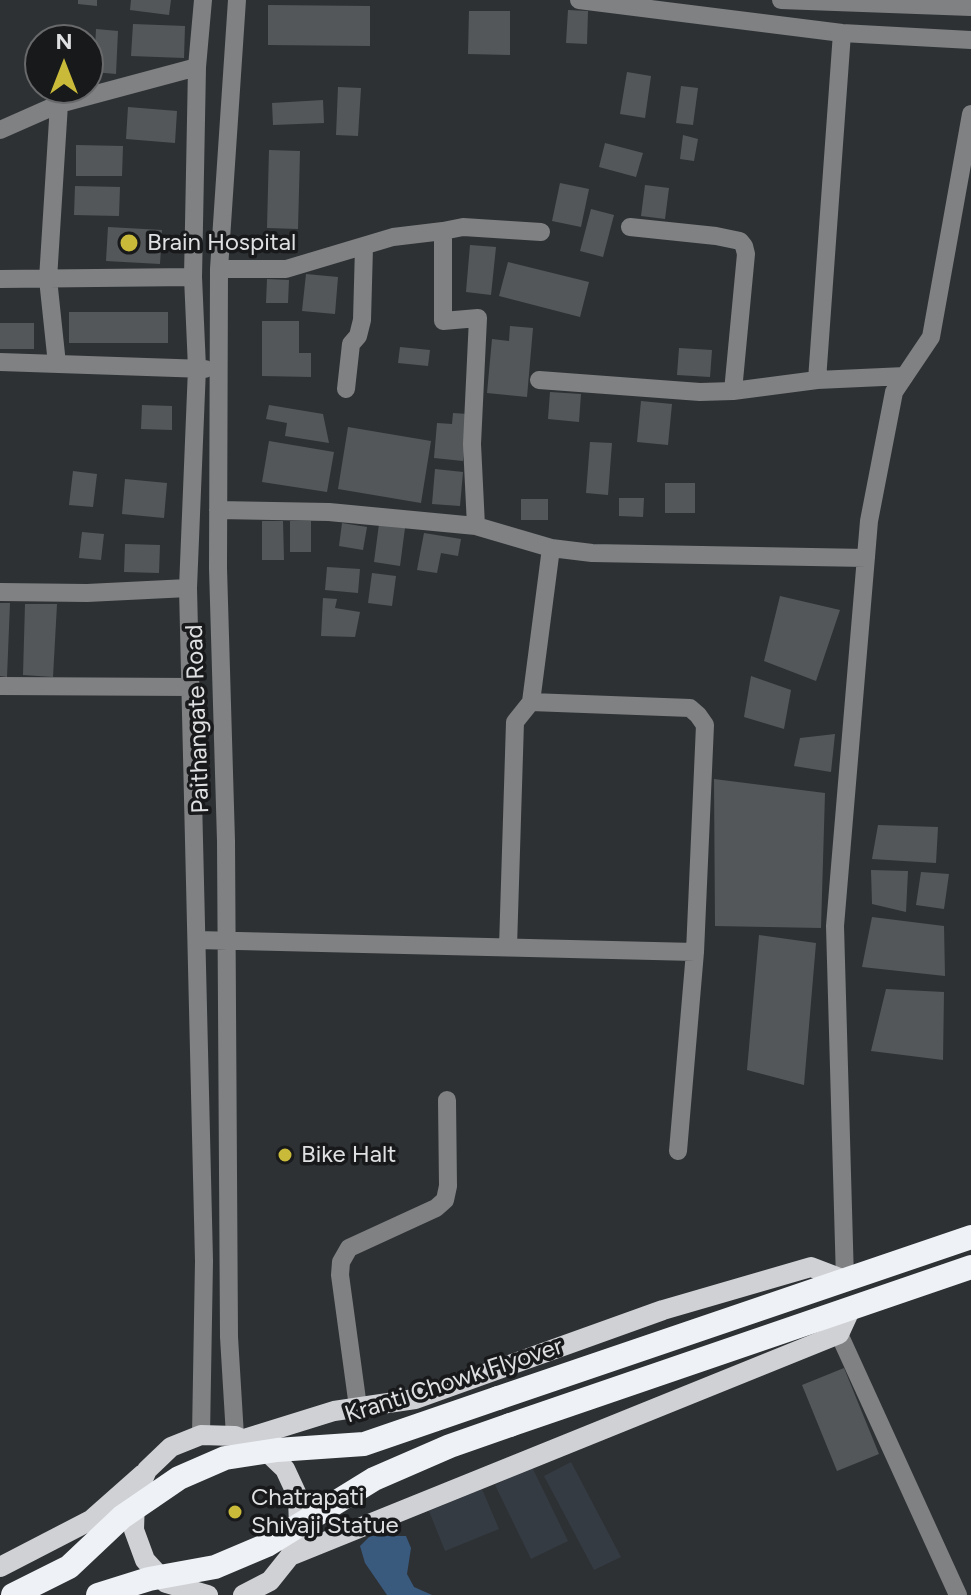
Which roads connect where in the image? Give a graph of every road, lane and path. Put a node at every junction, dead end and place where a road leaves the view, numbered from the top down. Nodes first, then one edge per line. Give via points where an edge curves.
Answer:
1 (203, 0) edge
2 (237, 0) edge
3 (579, 0) edge
4 (781, 0) edge
5 (890, 3) edge
6 (971, 7) edge
7 (842, 33) junction
8 (870, 35) junction
9 (971, 40) edge
10 (197, 67) junction
11 (104, 92) edge
12 (59, 104) joint
13 (971, 114) edge
14 (0, 130) edge
15 (630, 227) dead end
16 (443, 231) junction
17 (541, 232) dead end
18 (364, 247) junction
19 (219, 269) junction
20 (193, 277) junction
21 (0, 279) edge
22 (48, 279) junction
23 (0, 362) edge
24 (57, 364) junction
25 (197, 368) junction
26 (219, 370) junction
27 (905, 376) junction
28 (539, 380) dead end
29 (817, 380) junction
30 (346, 389) dead end
31 (733, 391) junction
32 (218, 510) junction
33 (476, 526) junction
34 (551, 548) junction
35 (866, 558) junction
36 (188, 588) junction
37 (0, 592) edge
38 (0, 686) edge
39 (191, 687) junction
40 (531, 702) junction
41 (197, 940) junction
42 (226, 941) junction
43 (508, 947) junction
44 (695, 952) junction
45 (447, 1100) dead end
46 (678, 1151) dead end
47 (971, 1237) edge
48 (971, 1267) edge
49 (845, 1280) junction
50 (851, 1308) junction
51 (839, 1334) junction
52 (358, 1407) junction
53 (201, 1435) junction
54 (240, 1438) junction
55 (147, 1470) junction
56 (290, 1556) junction
57 (0, 1567) edge
58 (166, 1586) edge
59 (13, 1595) edge
60 (98, 1595) edge
61 (128, 1595) edge
62 (208, 1595) edge
63 (243, 1595) edge
64 (958, 1595) edge

1 - 10 street, Paithangate Road
2 - 19 street, Paithangate Road
3 - 7 street
4 - 5 street
5 - 6 street
5 - 8 street
7 - 8 street
7 - 29 street
8 - 9 street
10 - 11 street
10 - 20 street, Paithangate Road
12 - 14 street
12 - 22 street
13 - 27 street via 931,337
15 - 31 street via 716,236 744,246
16 - 17 street via 463,227
16 - 18 street via 393,237
16 - 33 street via 443,321 478,318 472,444
18 - 19 street via 286,269
18 - 30 street via 362,320 351,342
19 - 26 street, Paithangate Road
20 - 22 street
20 - 25 street, Paithangate Road
21 - 22 street
22 - 24 street
23 - 24 street
24 - 25 street
25 - 26 street
25 - 36 street, Paithangate Road
26 - 32 street, Paithangate Road
27 - 29 street
27 - 35 street via 894,392
28 - 31 street
29 - 31 street
32 - 33 street via 329,512
32 - 42 street, Paithangate Road
33 - 34 street
34 - 35 street
34 - 40 street
35 - 49 street via 835,926
36 - 37 street
36 - 39 street, Paithangate Road
38 - 39 street
39 - 41 street, Paithangate Road
40 - 43 street via 515,722
40 - 44 street via 690,708 705,725
41 - 42 street
41 - 53 street, Paithangate Road via 204,1261
42 - 43 street
42 - 54 street, Paithangate Road via 229,1337
43 - 44 street
44 - 46 street
45 - 52 street via 445,1200 349,1248 341,1262
47 - 49 highway, Kranti Chowk Flyover
48 - 50 highway
49 - 52 main road via 811,1267 663,1310 415,1399
49 - 59 highway, Kranti Chowk Flyover, bridge via 364,1444 225,1458 179,1478 122,1517 69,1567
50 - 51 main road
50 - 60 highway, bridge via 450,1446 374,1479 267,1545 215,1567
51 - 56 main road
51 - 64 street
52 - 54 main road
53 - 54 main road
53 - 55 main road via 171,1447
54 - 56 main road via 263,1448 285,1469 298,1497 299,1527
55 - 57 main road via 91,1520
55 - 58 main road via 135,1499 134,1530 145,1560
56 - 63 main road via 270,1581
58 - 61 main road
58 - 62 main road

